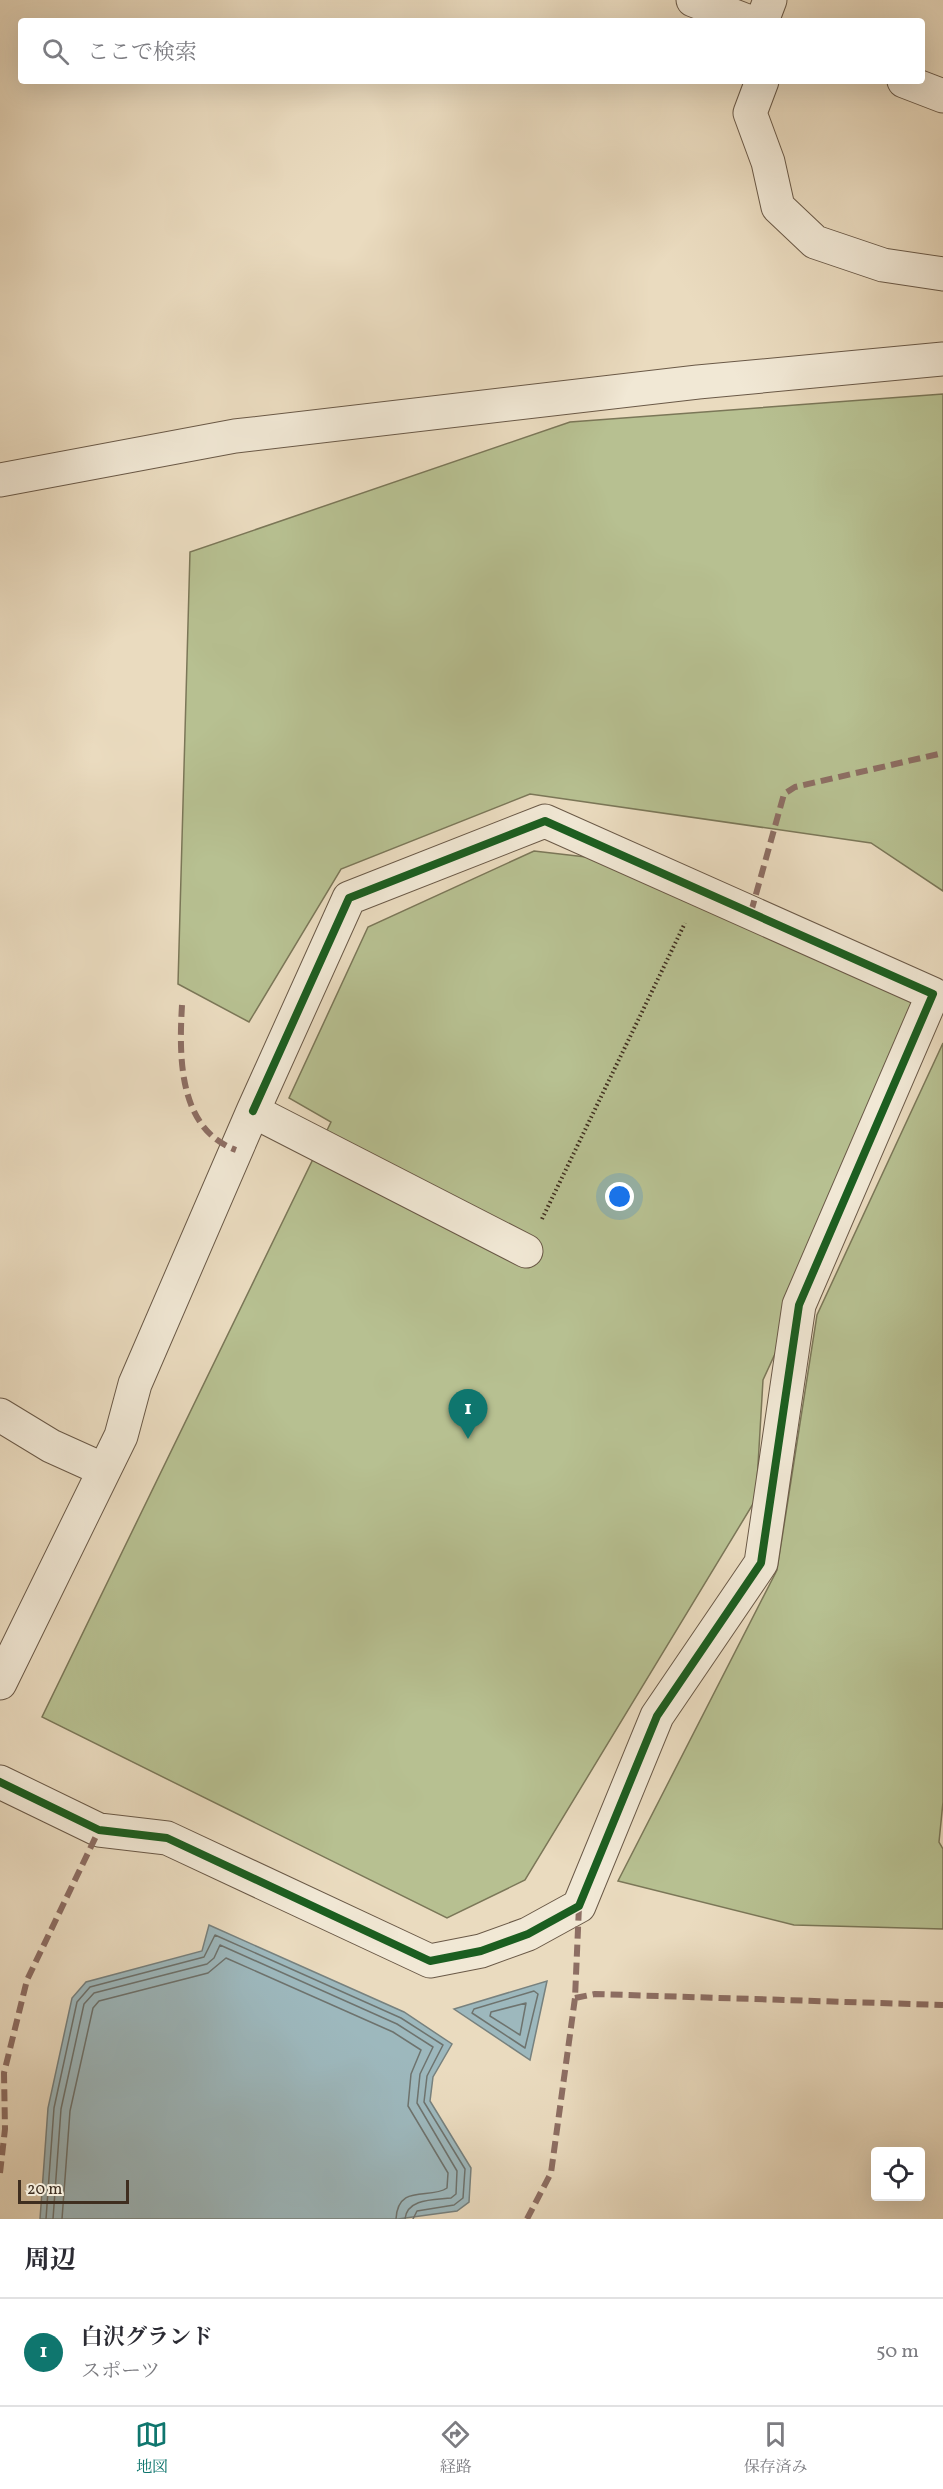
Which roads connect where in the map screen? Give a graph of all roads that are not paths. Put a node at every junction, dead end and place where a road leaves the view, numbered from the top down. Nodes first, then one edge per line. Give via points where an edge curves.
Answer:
1 (693, 0) edge
2 (770, 0) edge
3 (739, 18) edge
4 (763, 18) edge
5 (761, 84) edge
6 (914, 84) edge
7 (942, 92) edge
8 (943, 274) edge
9 (943, 359) edge
10 (0, 480) edge
11 (253, 1111) junction
12 (526, 1251) road end
13 (0, 1415) edge
14 (102, 1469) junction
15 (0, 1683) edge
16 (0, 1782) edge

1 - 3 street
2 - 4 street
5 - 8 street via 750,113 768,162 778,207 815,242 883,265
6 - 7 street
9 - 10 street via 675,385 235,436
11 - 12 street
11 - 14 street via 135,1384 121,1436
11 - 16 street via 349,898 544,821 933,994 799,1305 762,1563 657,1716 579,1906 528,1934 481,1952 430,1961 167,1838 99,1830
13 - 14 street via 51,1446
14 - 15 street

